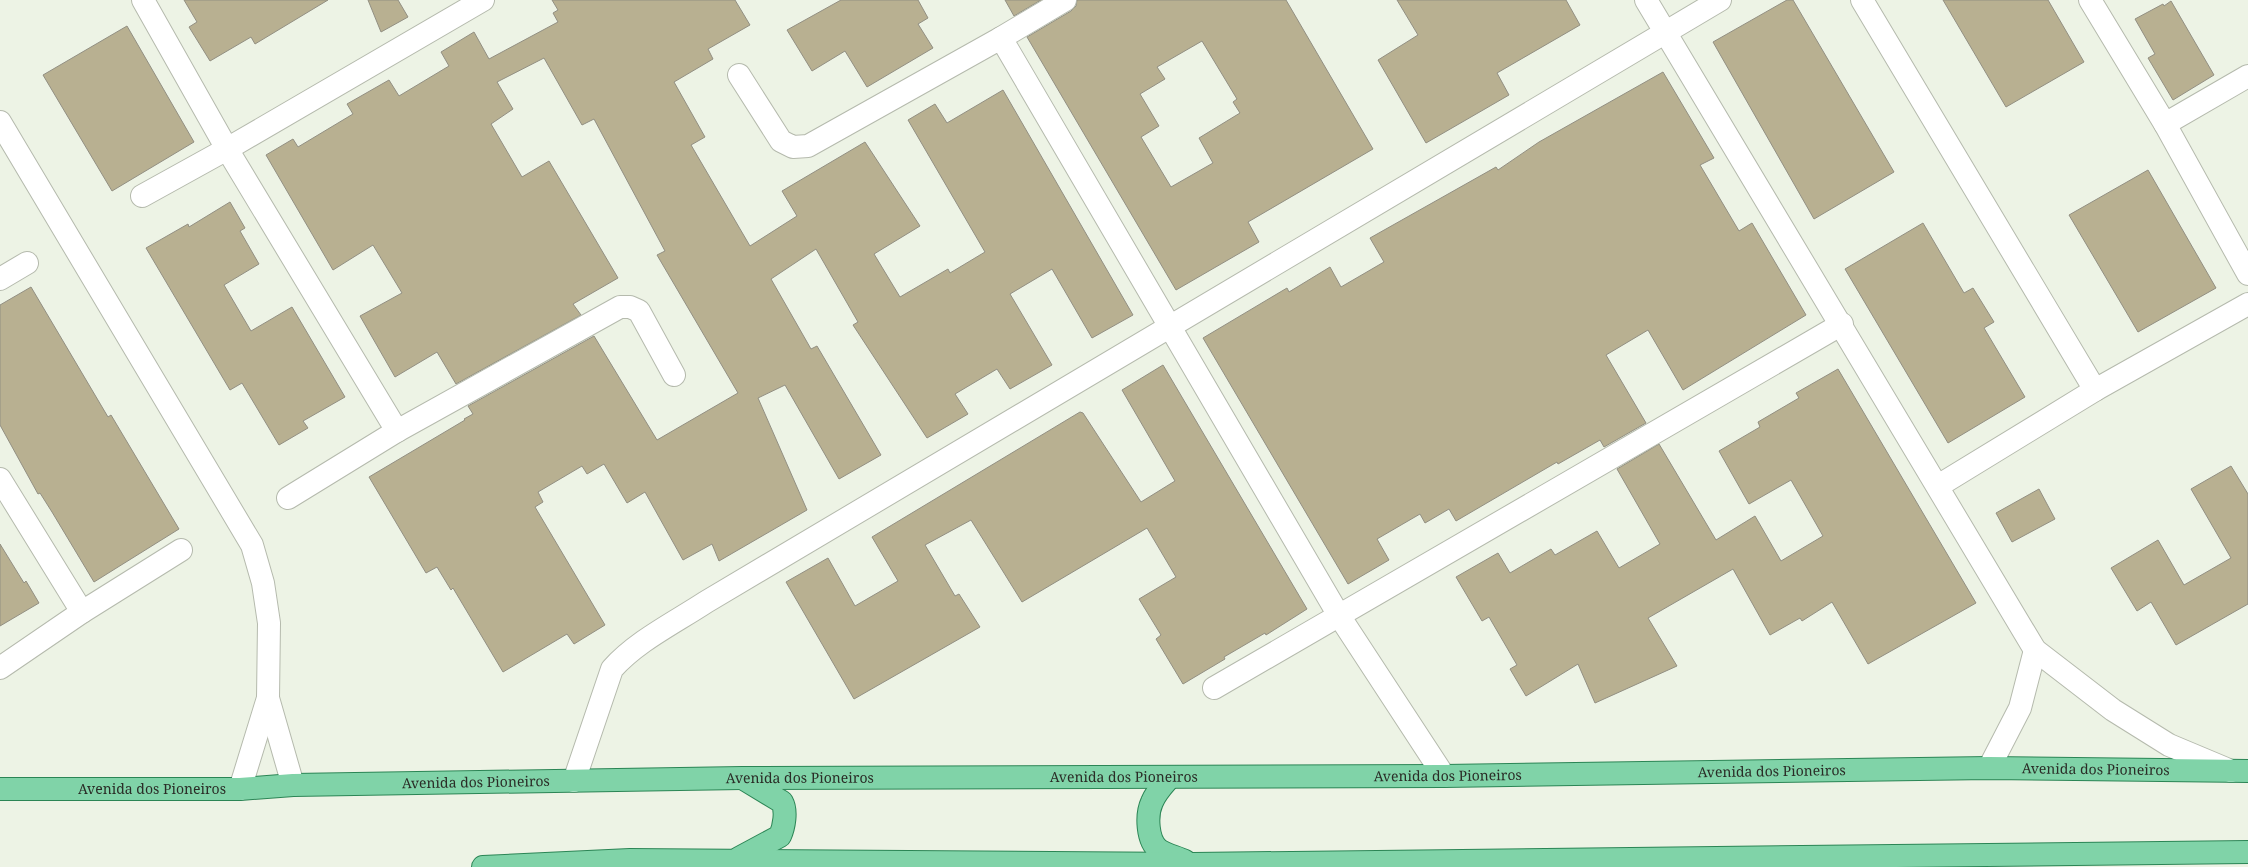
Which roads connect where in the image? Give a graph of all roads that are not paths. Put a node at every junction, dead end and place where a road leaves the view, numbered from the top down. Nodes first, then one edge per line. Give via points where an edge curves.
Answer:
1 (143, 0) edge
2 (483, 0) edge
3 (1065, 0) edge
4 (1646, 0) edge
5 (1720, 0) edge
6 (1862, 0) edge
7 (2090, 0) edge
8 (1664, 32) junction
9 (1001, 38) junction
10 (740, 75) dead end
11 (2248, 76) edge
12 (0, 122) edge
13 (2165, 124) junction
14 (227, 149) junction
15 (142, 196) dead end
16 (27, 263) dead end
17 (2248, 274) edge
18 (0, 279) edge
19 (2248, 304) edge
20 (1842, 324) junction
21 (1169, 327) junction
22 (674, 375) dead end
23 (2095, 390) junction
24 (397, 431) junction
25 (0, 479) edge
26 (1938, 486) junction
27 (288, 498) dead end
28 (181, 550) dead end
29 (82, 612) junction
30 (1338, 614) junction
31 (2035, 650) junction
32 (0, 668) edge
33 (1214, 688) dead end
34 (268, 698) junction
35 (1989, 768) junction
36 (2240, 771) edge
37 (1444, 776) junction
38 (1170, 777) junction
39 (742, 778) junction
40 (574, 781) junction
41 (293, 786) junction
42 (0, 789) edge
43 (240, 789) junction
44 (2248, 852) edge
45 (736, 860) junction
46 (1661, 862) edge
47 (630, 864) edge
48 (1193, 864) junction
49 (483, 867) edge

1 - 14 street
2 - 14 street
3 - 9 street
4 - 8 street
5 - 8 street
6 - 23 street
7 - 13 street
8 - 20 street
8 - 21 street
9 - 10 street via 808,146 793,147 781,141
9 - 21 street
11 - 13 street
12 - 34 street via 252,545 263,583 269,623
13 - 17 street
14 - 15 street
14 - 24 street
16 - 18 street
19 - 23 street
20 - 26 street
20 - 30 street
21 - 30 street
21 - 40 street via 706,602 622,657 612,669
22 - 24 street via 639,311 630,307 620,307
23 - 26 street
24 - 27 street
25 - 29 street
26 - 31 street
28 - 29 street
29 - 32 street
30 - 33 street
30 - 37 street
31 - 35 street via 2020,708
31 - 36 street via 2113,710 2169,744
34 - 41 street
34 - 43 street
35 - 36 main road, Avenida dos Pioneiros
35 - 37 main road, Avenida dos Pioneiros
37 - 38 main road, Avenida dos Pioneiros
38 - 39 main road, Avenida dos Pioneiros
38 - 48 main road via 1150,804 1149,832 1159,850
39 - 40 main road, Avenida dos Pioneiros
39 - 45 main road via 782,802 784,817 780,836
40 - 41 main road, Avenida dos Pioneiros
41 - 43 main road, Avenida dos Pioneiros
42 - 43 main road, Avenida dos Pioneiros
44 - 46 main road
45 - 47 main road
45 - 48 main road
46 - 48 main road
47 - 49 main road

